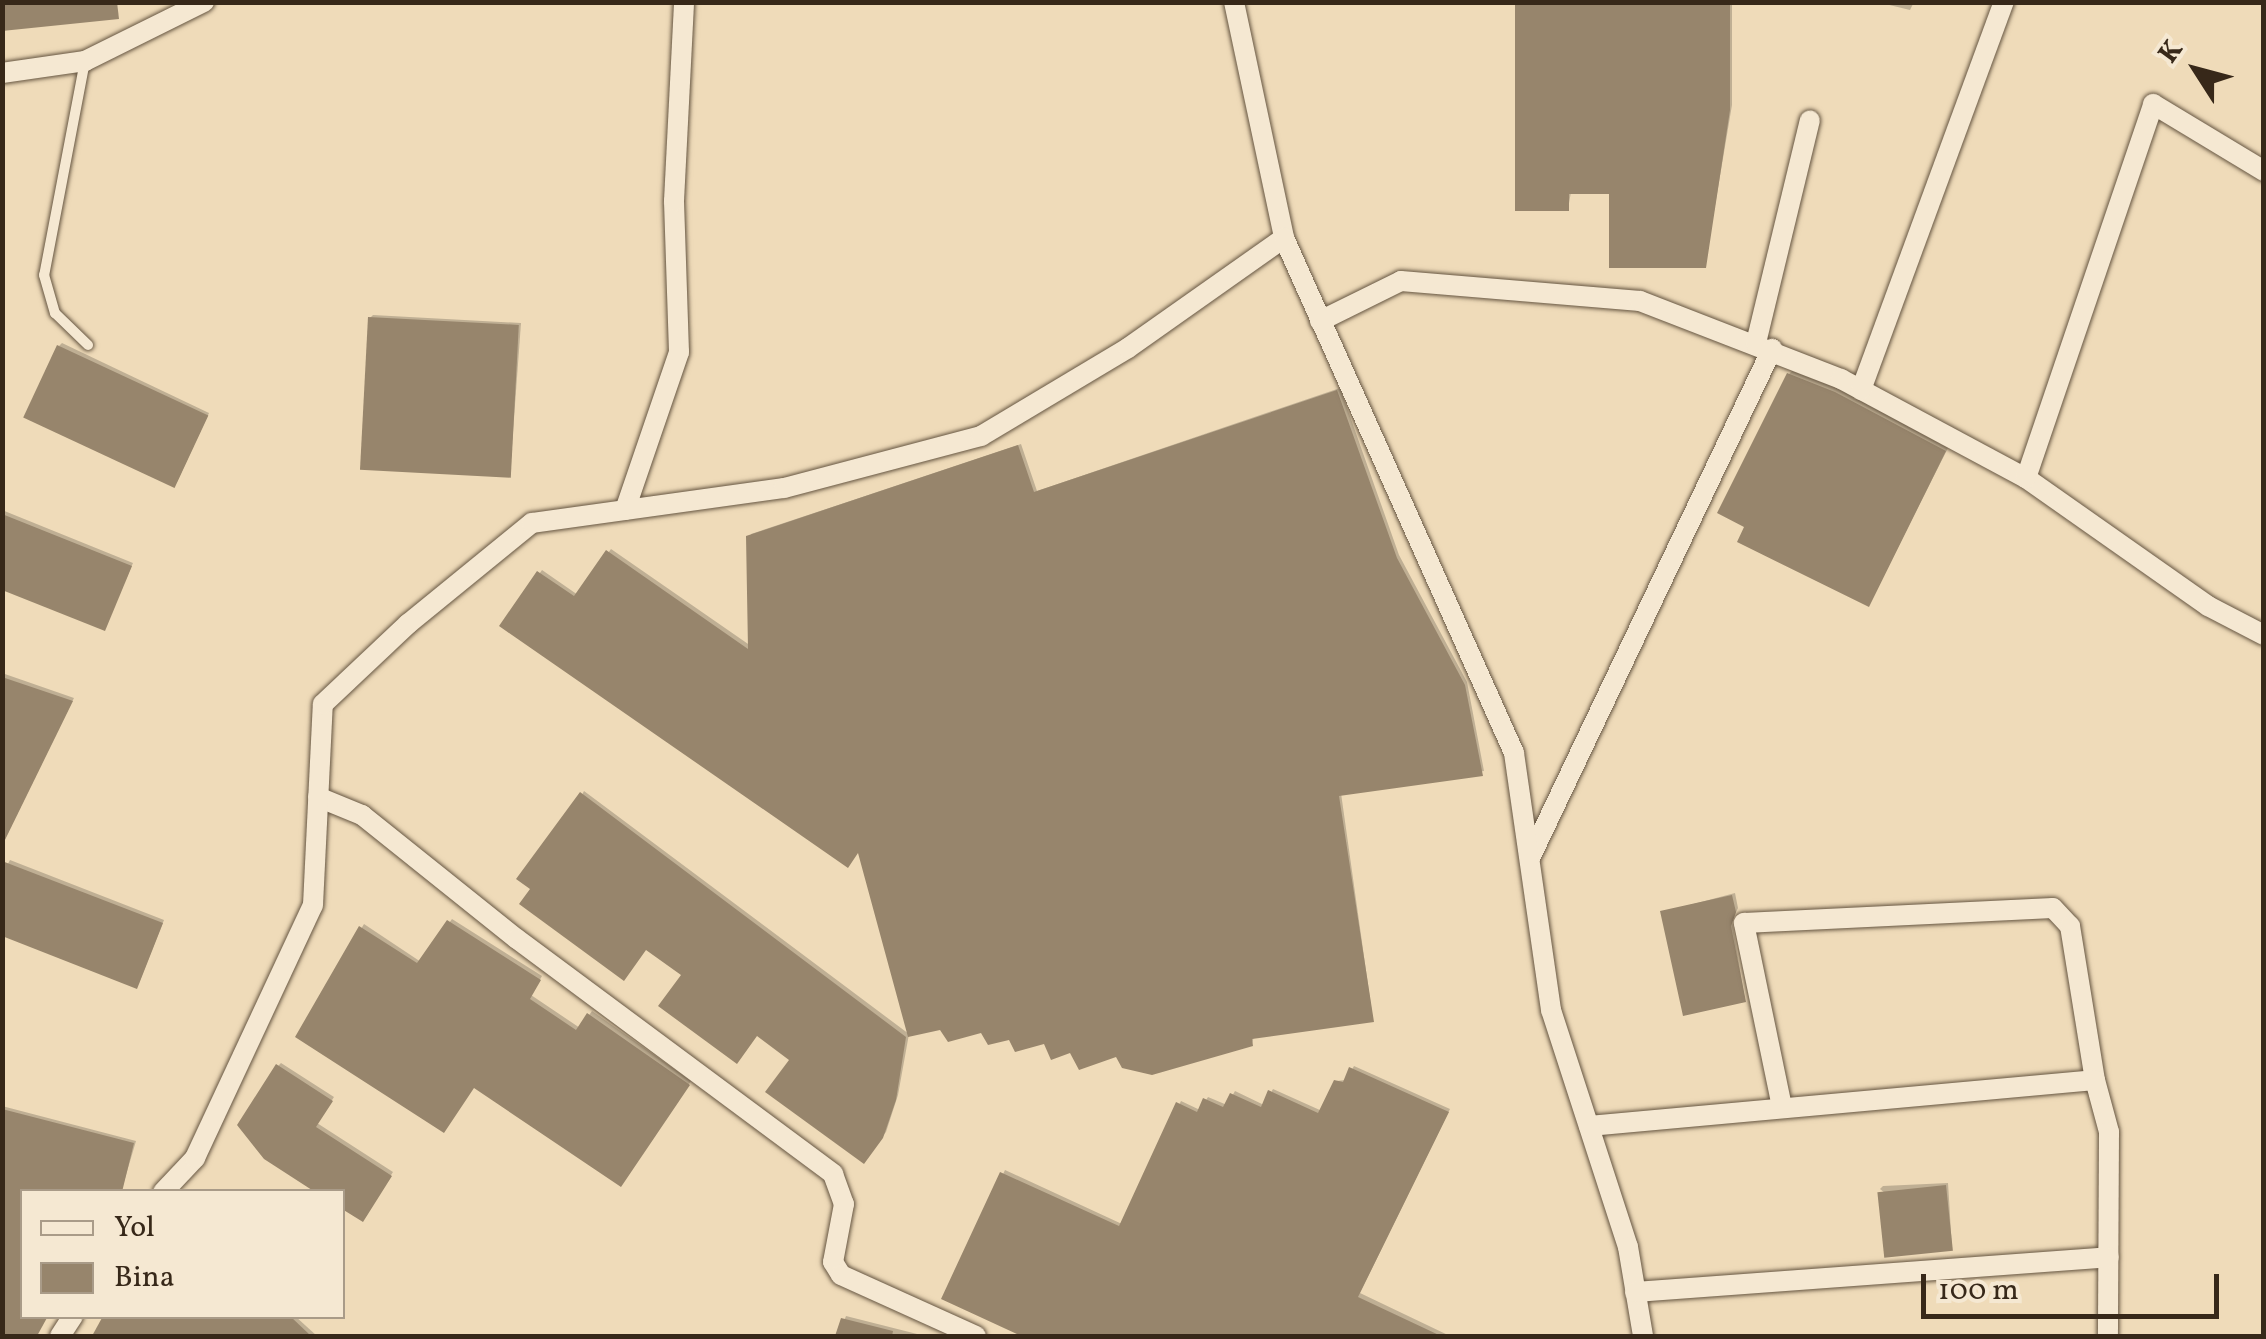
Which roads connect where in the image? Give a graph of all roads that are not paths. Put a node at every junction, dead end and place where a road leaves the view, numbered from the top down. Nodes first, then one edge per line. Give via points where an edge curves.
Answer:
1 (204, 2) edge
2 (684, 2) edge
3 (1234, 2) edge
4 (2004, 2) edge
5 (84, 61) junction
6 (2, 73) edge
7 (1810, 120) dead end
8 (2264, 171) edge
9 (1284, 238) junction
10 (1320, 321) junction
11 (88, 345) dead end
12 (1764, 346) junction
13 (1862, 390) junction
14 (2026, 478) junction
15 (625, 510) junction
16 (2264, 635) edge
17 (318, 797) junction
18 (1529, 860) junction
19 (2094, 1080) junction
20 (1782, 1107) junction
21 (1589, 1126) junction
22 (166, 1189) edge
23 (2109, 1256) junction
24 (1636, 1292) junction
25 (976, 1336) edge
26 (1643, 1336) edge
27 (2108, 1336) edge

1 - 5 street
2 - 15 street via 674,201 680,352
3 - 9 street
4 - 13 street
5 - 6 street
5 - 11 lane via 44,276 54,313
7 - 12 street
8 - 14 street via 2153,104
9 - 10 street
9 - 15 street via 1128,348 981,436 784,488
10 - 12 street via 1401,280 1640,302
10 - 18 street via 1514,753
12 - 13 street
12 - 18 street
13 - 14 street
14 - 16 street via 2208,606
15 - 17 street via 532,523 408,624 323,704
17 - 22 street via 313,904 195,1158
17 - 25 street via 362,815 832,1174 844,1204 833,1262 841,1275
18 - 21 street via 1552,1010
19 - 20 street
19 - 20 street via 2070,926 2053,908 1744,923
19 - 23 street via 2109,1132
20 - 21 street
21 - 24 street
23 - 24 street
23 - 27 street
24 - 26 street

